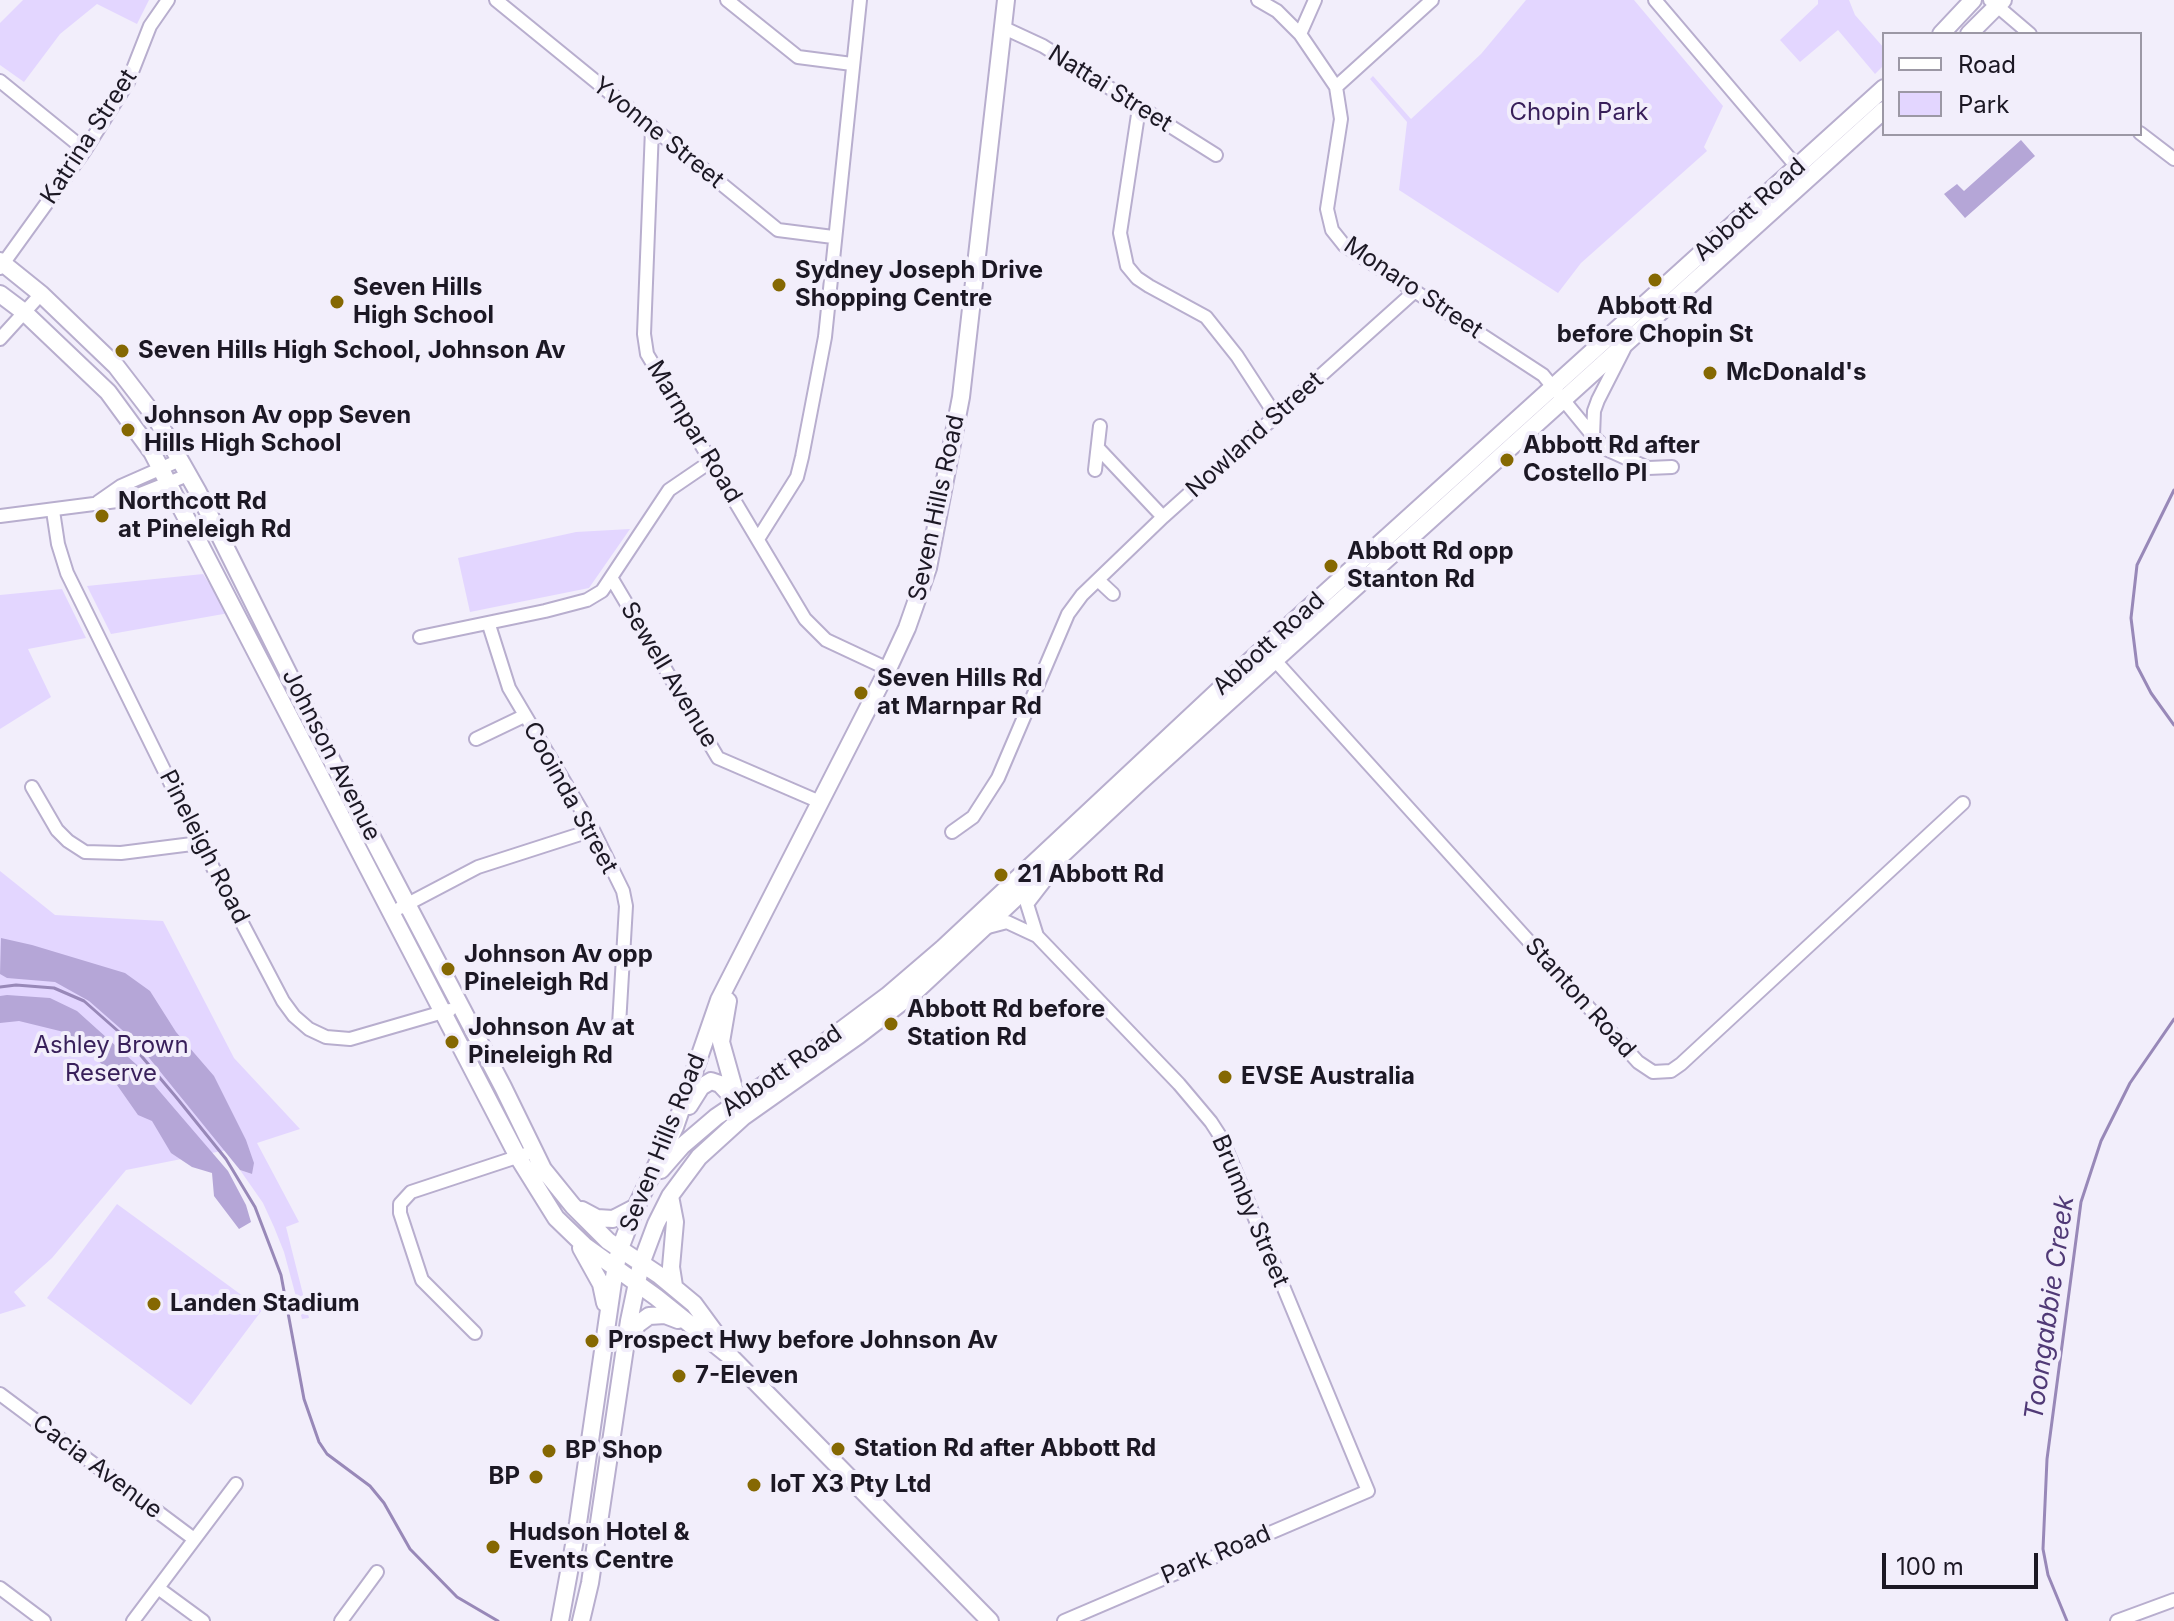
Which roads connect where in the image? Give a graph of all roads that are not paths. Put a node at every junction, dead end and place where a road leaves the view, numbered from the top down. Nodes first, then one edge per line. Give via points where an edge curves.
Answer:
1 (168, 0) edge
2 (496, 0) edge
3 (727, 0) edge
4 (860, 0) edge
5 (1006, 0) edge
6 (1258, 0) edge
7 (1315, 0) edge
8 (1432, 0) edge
9 (1655, 0) edge
10 (1973, 0) edge
11 (1997, 2) edge
12 (1002, 27) junction
13 (1943, 32) edge
14 (1971, 32) edge
15 (2028, 32) edge
16 (1300, 34) junction
17 (852, 64) junction
18 (0, 81) edge
19 (1336, 87) junction
20 (1882, 90) edge
21 (1139, 108) junction
22 (1882, 112) edge
23 (652, 129) junction
24 (2142, 135) edge
25 (85, 150) junction
26 (1216, 155) dead end
27 (2174, 159) edge
28 (1797, 167) junction
29 (833, 237) junction
30 (1, 264) edge
31 (1414, 292) junction
32 (0, 294) edge
33 (41, 294) junction
34 (24, 312) junction
35 (0, 339) edge
36 (1623, 346) junction
37 (1559, 392) junction
38 (1276, 416) junction
39 (1100, 426) dead end
40 (1593, 436) junction
41 (1098, 448) junction
42 (710, 462) junction
43 (1672, 467) dead end
44 (184, 468) junction
45 (1095, 470) dead end
46 (166, 476) junction
47 (53, 511) junction
48 (0, 516) edge
49 (1163, 517) junction
50 (758, 539) junction
51 (612, 579) junction
52 (1098, 580) junction
53 (1113, 594) dead end
54 (489, 625) junction
55 (420, 637) dead end
56 (1269, 654) junction
57 (888, 669) junction
58 (524, 716) junction
59 (476, 739) dead end
60 (32, 787) dead end
61 (820, 802) junction
62 (1963, 803) dead end
63 (593, 830) junction
64 (952, 832) dead end
65 (200, 843) junction
66 (1073, 844) junction
67 (407, 904) junction
68 (390, 913) junction
69 (981, 930) junction
70 (1037, 936) junction
71 (733, 976) junction
72 (461, 1007) junction
73 (443, 1012) junction
74 (619, 1025) dead end
75 (740, 1110) junction
76 (675, 1127) junction
77 (525, 1154) junction
78 (646, 1188) junction
79 (670, 1196) junction
80 (573, 1206) junction
81 (636, 1207) junction
82 (568, 1231) junction
83 (619, 1251) junction
84 (641, 1264) junction
85 (615, 1268) junction
86 (636, 1283) junction
87 (674, 1286) junction
88 (608, 1319) junction
89 (691, 1325) junction
90 (475, 1333) dead end
91 (627, 1341) junction
92 (732, 1358) junction
93 (0, 1394) edge
94 (236, 1484) dead end
95 (1368, 1491) joint
96 (194, 1539) junction
97 (377, 1572) dead end
98 (0, 1588) edge
99 (158, 1588) junction
100 (2172, 1603) edge
101 (44, 1621) edge
102 (133, 1621) edge
103 (203, 1621) edge
104 (341, 1621) edge
105 (560, 1621) edge
106 (581, 1621) edge
107 (990, 1621) edge
108 (1064, 1621) edge
109 (2117, 1621) edge

1 - 25 street, Katrina Street via 150,26 128,82
2 - 23 street, Yvonne Street
3 - 17 street via 798,57
4 - 17 street
5 - 12 main road, Seven Hills Road
6 - 16 street, Monaro Street
7 - 16 street
8 - 19 street
9 - 28 street
10 - 13 main road
11 - 14 main road
11 - 15 street
12 - 21 street, Nattai Street via 1043,46
12 - 57 main road, Seven Hills Road via 961,397 928,568
16 - 19 street, Monaro Street
17 - 29 street
18 - 25 street
19 - 31 street, Monaro Street via 1341,119 1327,209 1332,230 1344,245
20 - 28 main road, Abbott Road
21 - 26 street, Nattai Street
21 - 38 street via 1120,233 1127,266 1149,286 1206,317
22 - 36 main road, Abbott Road
23 - 29 street, Yvonne Street via 778,230
23 - 42 street, Marnpar Road via 647,354
24 - 27 street
25 - 30 street, Katrina Street
28 - 37 main road, Abbott Road
29 - 50 street via 825,337 802,457 797,477
30 - 33 main road, Johnson Avenue
31 - 37 street, Monaro Street via 1543,375
31 - 38 street, Nowland Street
32 - 34 main road, Johnson Avenue
33 - 34 street
33 - 44 main road, Johnson Avenue via 132,384
34 - 35 street
34 - 46 main road, Johnson Avenue via 108,392
36 - 37 main road, Abbott Road
36 - 40 street via 1594,411
37 - 40 street, Monaro Street
37 - 56 main road, Abbott Road
38 - 49 street, Nowland Street
39 - 41 street
40 - 43 street, Monaro Street via 1608,450 1648,468
41 - 45 street
41 - 49 street
42 - 50 street, Marnpar Road
42 - 51 street via 669,490
44 - 46 street
44 - 67 main road, Johnson Avenue
46 - 47 street via 121,486 97,503
46 - 68 main road, Johnson Avenue
47 - 48 street
47 - 65 street, Pineleigh Road via 67,573
49 - 52 street, Nowland Street
50 - 57 street, Marnpar Road via 805,619 826,640
51 - 54 street via 587,600
51 - 61 street, Sewell Avenue via 718,758
52 - 53 street
52 - 64 street, Nowland Street via 1068,614 998,778 973,817
54 - 55 street
54 - 58 street, Cooinda Street via 501,670
56 - 62 street, Stanton Road via 1638,1062 1653,1072 1681,1064
56 - 66 main road, Abbott Road
56 - 75 main road, Abbott Road via 943,948
57 - 61 main road, Seven Hills Road
58 - 59 street
58 - 63 street, Cooinda Street
60 - 65 street via 57,830 85,852
61 - 71 main road, Seven Hills Road
63 - 67 street via 478,867
63 - 74 street, Cooinda Street via 626,906
65 - 73 street, Pineleigh Road via 283,1001 309,1029 350,1039
66 - 69 main road, Abbott Road
66 - 70 street via 1027,904
67 - 68 street
67 - 72 main road, Johnson Avenue
68 - 73 main road, Johnson Avenue
69 - 70 street, Brumby Street via 1007,922
69 - 75 main road, Abbott Road via 883,1018
70 - 95 street, Brumby Street via 1179,1084 1222,1139
71 - 75 main road, Seven Hills Road via 721,1042
71 - 76 main road, Seven Hills Road via 719,1000
72 - 73 street, Pineleigh Road
72 - 77 main road, Johnson Avenue via 503,1087
73 - 77 main road, Johnson Avenue
75 - 76 main road via 720,1084 711,1081
75 - 78 main road, Abbott Road via 695,1134
75 - 79 main road, Abbott Road
76 - 78 main road, Seven Hills Road
77 - 80 main road, Johnson Avenue
77 - 82 main road, Johnson Avenue via 538,1192
77 - 90 street via 411,1192 399,1206 422,1280
78 - 81 main road, Seven Hills Road
79 - 84 main road, Seven Hills Road
79 - 87 main road
80 - 81 main road via 609,1219
80 - 83 main road, Johnson Avenue
81 - 83 main road, Seven Hills Road
82 - 85 main road, Johnson Avenue
82 - 88 main road via 596,1271
83 - 84 main road, Johnson Avenue
83 - 85 main road, Seven Hills Road
84 - 86 main road, Seven Hills Road
84 - 87 main road, Johnson Avenue
85 - 86 main road, Johnson Avenue
85 - 88 main road, Seven Hills Road
86 - 89 main road, Johnson Avenue
86 - 91 main road, Seven Hills Road
87 - 92 main road, Johnson Avenue via 705,1318
88 - 105 main road, Seven Hills Road
89 - 91 main road via 665,1315 649,1316
89 - 92 main road, Johnson Avenue
91 - 106 main road, Seven Hills Road
92 - 107 main road
93 - 96 street, Cacia Avenue
94 - 96 street
95 - 108 street, Park Road
96 - 99 street
97 - 104 street
98 - 101 street
99 - 102 street
99 - 103 street
100 - 109 street

